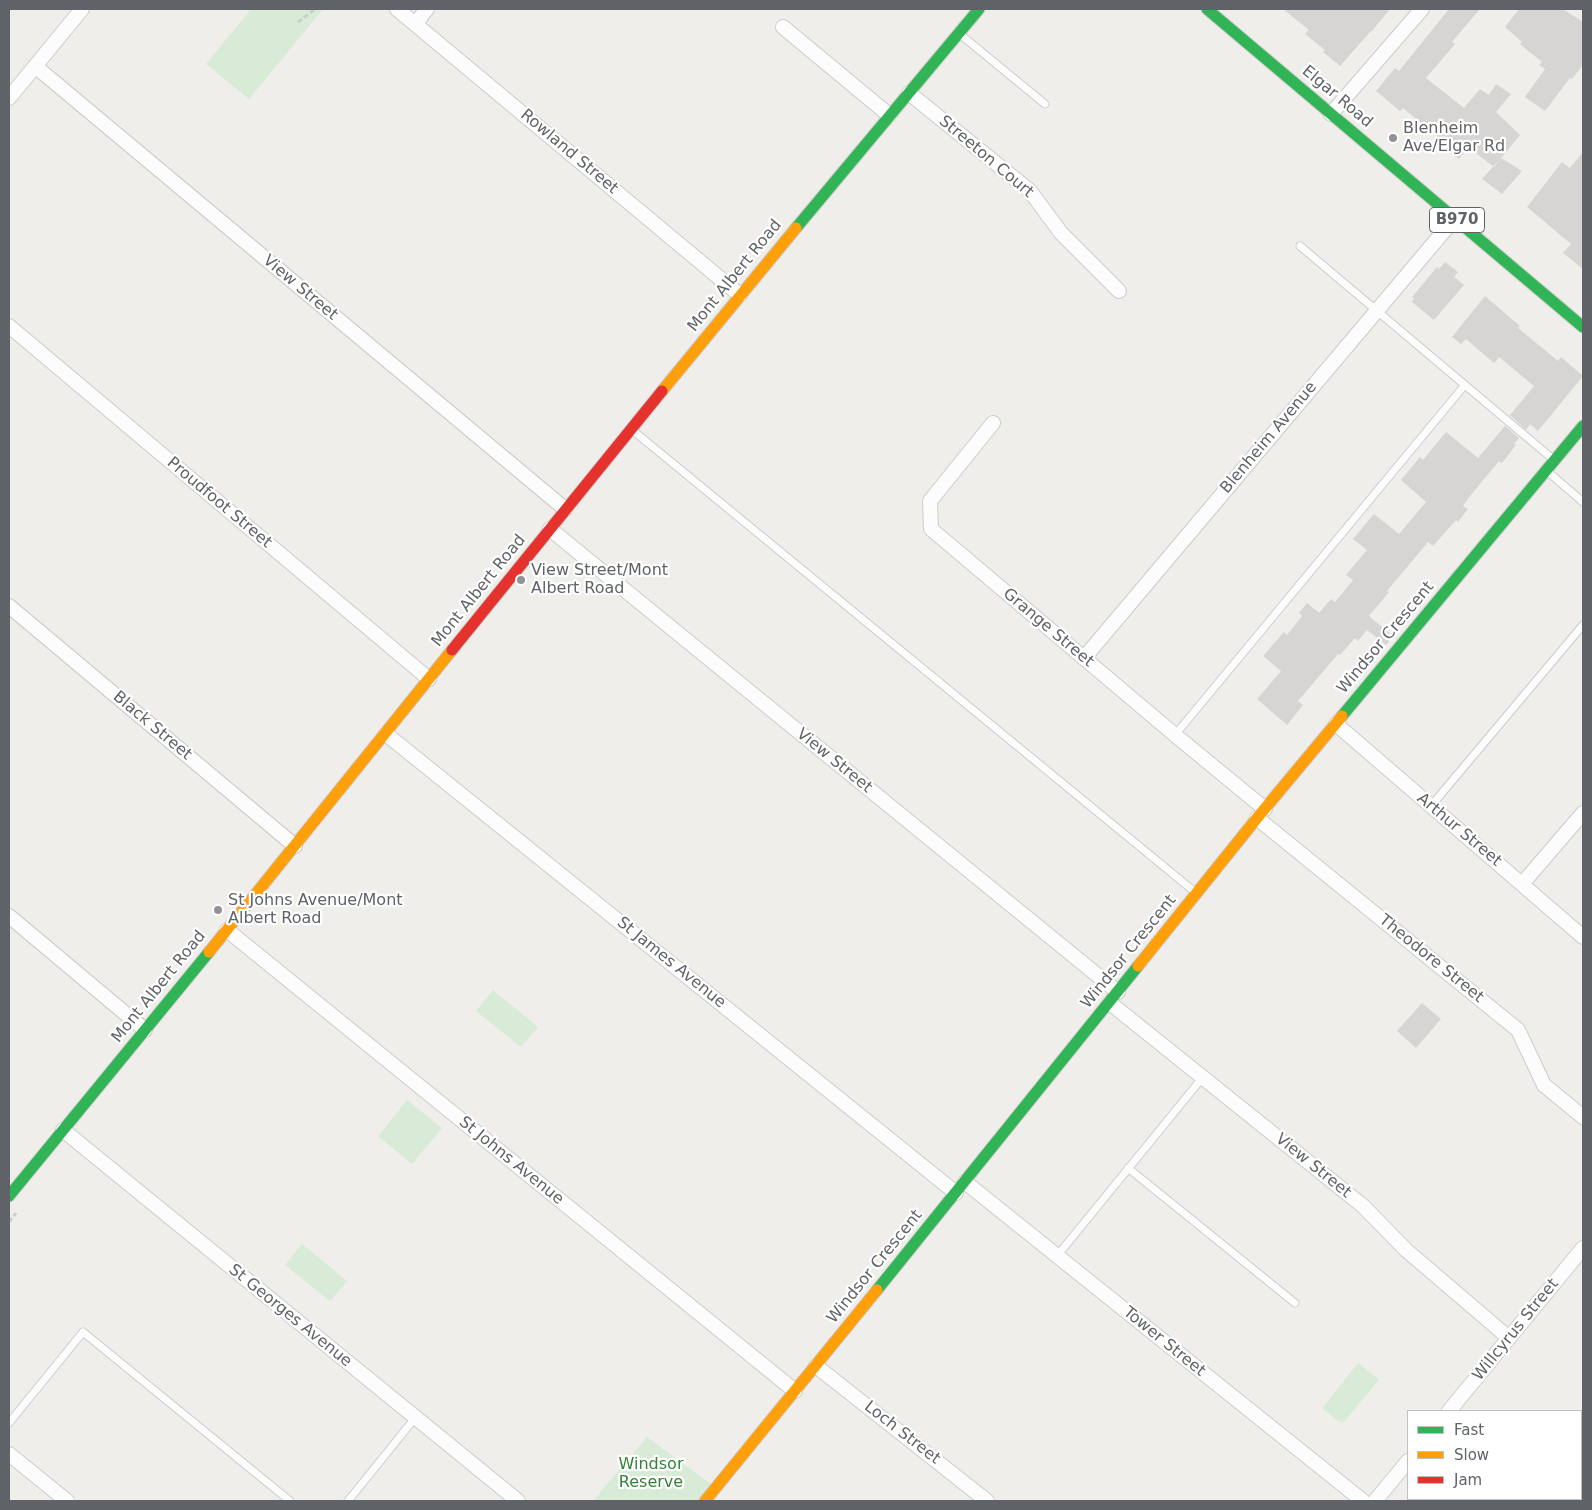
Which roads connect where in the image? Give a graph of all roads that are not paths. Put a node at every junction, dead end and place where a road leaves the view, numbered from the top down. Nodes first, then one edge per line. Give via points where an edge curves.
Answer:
1 (82, 9) edge
2 (397, 9) edge
3 (427, 9) edge
4 (979, 9) edge
5 (1207, 9) edge
6 (1422, 9) edge
7 (415, 24) junction
8 (783, 27) dead end
9 (958, 33) junction
10 (35, 66) junction
11 (909, 92) junction
12 (9, 98) edge
13 (1045, 104) dead end
14 (1331, 114) junction
15 (889, 115) junction
16 (1454, 218) junction
17 (1300, 246) dead end
18 (1119, 291) dead end
19 (740, 295) junction
20 (1376, 310) junction
21 (9, 326) edge
22 (1583, 327) edge
23 (1464, 386) junction
24 (993, 422) dead end
25 (1583, 426) edge
26 (630, 429) junction
27 (1555, 460) junction
28 (1546, 470) junction
29 (1583, 502) edge
30 (565, 509) junction
31 (550, 529) junction
32 (9, 606) edge
33 (1583, 624) edge
34 (1084, 658) junction
35 (429, 679) junction
36 (1336, 724) junction
37 (386, 734) junction
38 (1175, 735) junction
39 (1430, 806) junction
40 (1583, 813) edge
41 (1261, 814) junction
42 (295, 846) junction
43 (1522, 884) junction
44 (1197, 894) junction
45 (9, 916) edge
46 (228, 930) junction
47 (1583, 936) edge
48 (1114, 998) junction
49 (145, 1030) junction
50 (1203, 1077) junction
51 (1583, 1117) edge
52 (63, 1130) junction
53 (1128, 1168) junction
54 (965, 1182) junction
55 (956, 1193) junction
56 (9, 1196) edge
57 (1583, 1248) edge
58 (1058, 1256) junction
59 (1295, 1304) dead end
60 (1509, 1338) junction
61 (816, 1366) junction
62 (795, 1391) junction
63 (1450, 1410) edge
64 (415, 1418) junction
65 (9, 1423) edge
66 (9, 1454) edge
67 (1407, 1462) edge
68 (67, 1501) edge
69 (290, 1501) edge
70 (348, 1501) edge
71 (518, 1501) edge
72 (705, 1501) edge
73 (987, 1501) edge
74 (1363, 1501) edge
75 (1375, 1501) edge

1 - 10 street
2 - 7 street, Rowland Street
3 - 7 street
4 - 9 main road, Mont Albert Road
5 - 14 main road, Elgar Road / B970
6 - 14 street
7 - 19 street, Rowland Street
8 - 15 street
9 - 11 main road, Mont Albert Road
9 - 13 lane
10 - 12 street
10 - 30 street, View Street
11 - 15 main road, Mont Albert Road
11 - 18 street, Streeton Court via 1030,191 1061,233
14 - 16 main road, Elgar Road / B970
15 - 19 main road, Mont Albert Road
16 - 20 street, Blenheim Avenue
16 - 22 main road, Elgar Road / B970
17 - 20 lane
19 - 26 main road, Mont Albert Road
20 - 23 lane
20 - 34 street, Blenheim Avenue
21 - 35 street, Proudfoot Street
23 - 27 lane
23 - 38 lane
24 - 34 street, Grange Street via 930,501 931,528
25 - 27 main road, Windsor Crescent
26 - 30 main road, Mont Albert Road
26 - 44 lane
27 - 28 main road, Windsor Crescent
28 - 29 lane
28 - 36 main road, Windsor Crescent
30 - 31 main road, Mont Albert Road
31 - 35 main road, Mont Albert Road
31 - 48 street, View Street
32 - 42 street, Black Street
33 - 39 lane
34 - 38 street, Grange Street
35 - 37 main road, Mont Albert Road
36 - 39 street, Arthur Street
36 - 41 main road, Windsor Crescent
37 - 42 main road, Mont Albert Road
37 - 55 street, St James Avenue
38 - 41 street, Grange Street
39 - 43 street, Arthur Street
40 - 43 street
41 - 44 main road, Windsor Crescent
41 - 51 street, Theodore Street via 1518,1030 1544,1085
42 - 46 main road, Mont Albert Road
43 - 47 street, Arthur Street
44 - 48 main road, Windsor Crescent
45 - 49 street
46 - 49 main road, Mont Albert Road
46 - 62 street, St Johns Avenue
48 - 50 street, View Street
48 - 54 main road, Windsor Crescent
49 - 52 main road, Mont Albert Road
50 - 53 lane
50 - 60 street, View Street via 1363,1206 1406,1250
52 - 56 main road, Mont Albert Road
52 - 64 street, St Georges Avenue
53 - 58 lane
53 - 59 lane
54 - 55 main road, Windsor Crescent
54 - 58 street, Tower Street
55 - 61 main road, Windsor Crescent
57 - 60 street, Willcyrus Street
58 - 74 street, Tower Street
60 - 63 street, Willcyrus Street
61 - 62 main road, Windsor Crescent
61 - 73 street, Loch Street
62 - 72 main road, Windsor Crescent
64 - 70 lane
64 - 71 street, St Georges Avenue
65 - 69 lane via 83,1332
66 - 68 street
67 - 75 street

